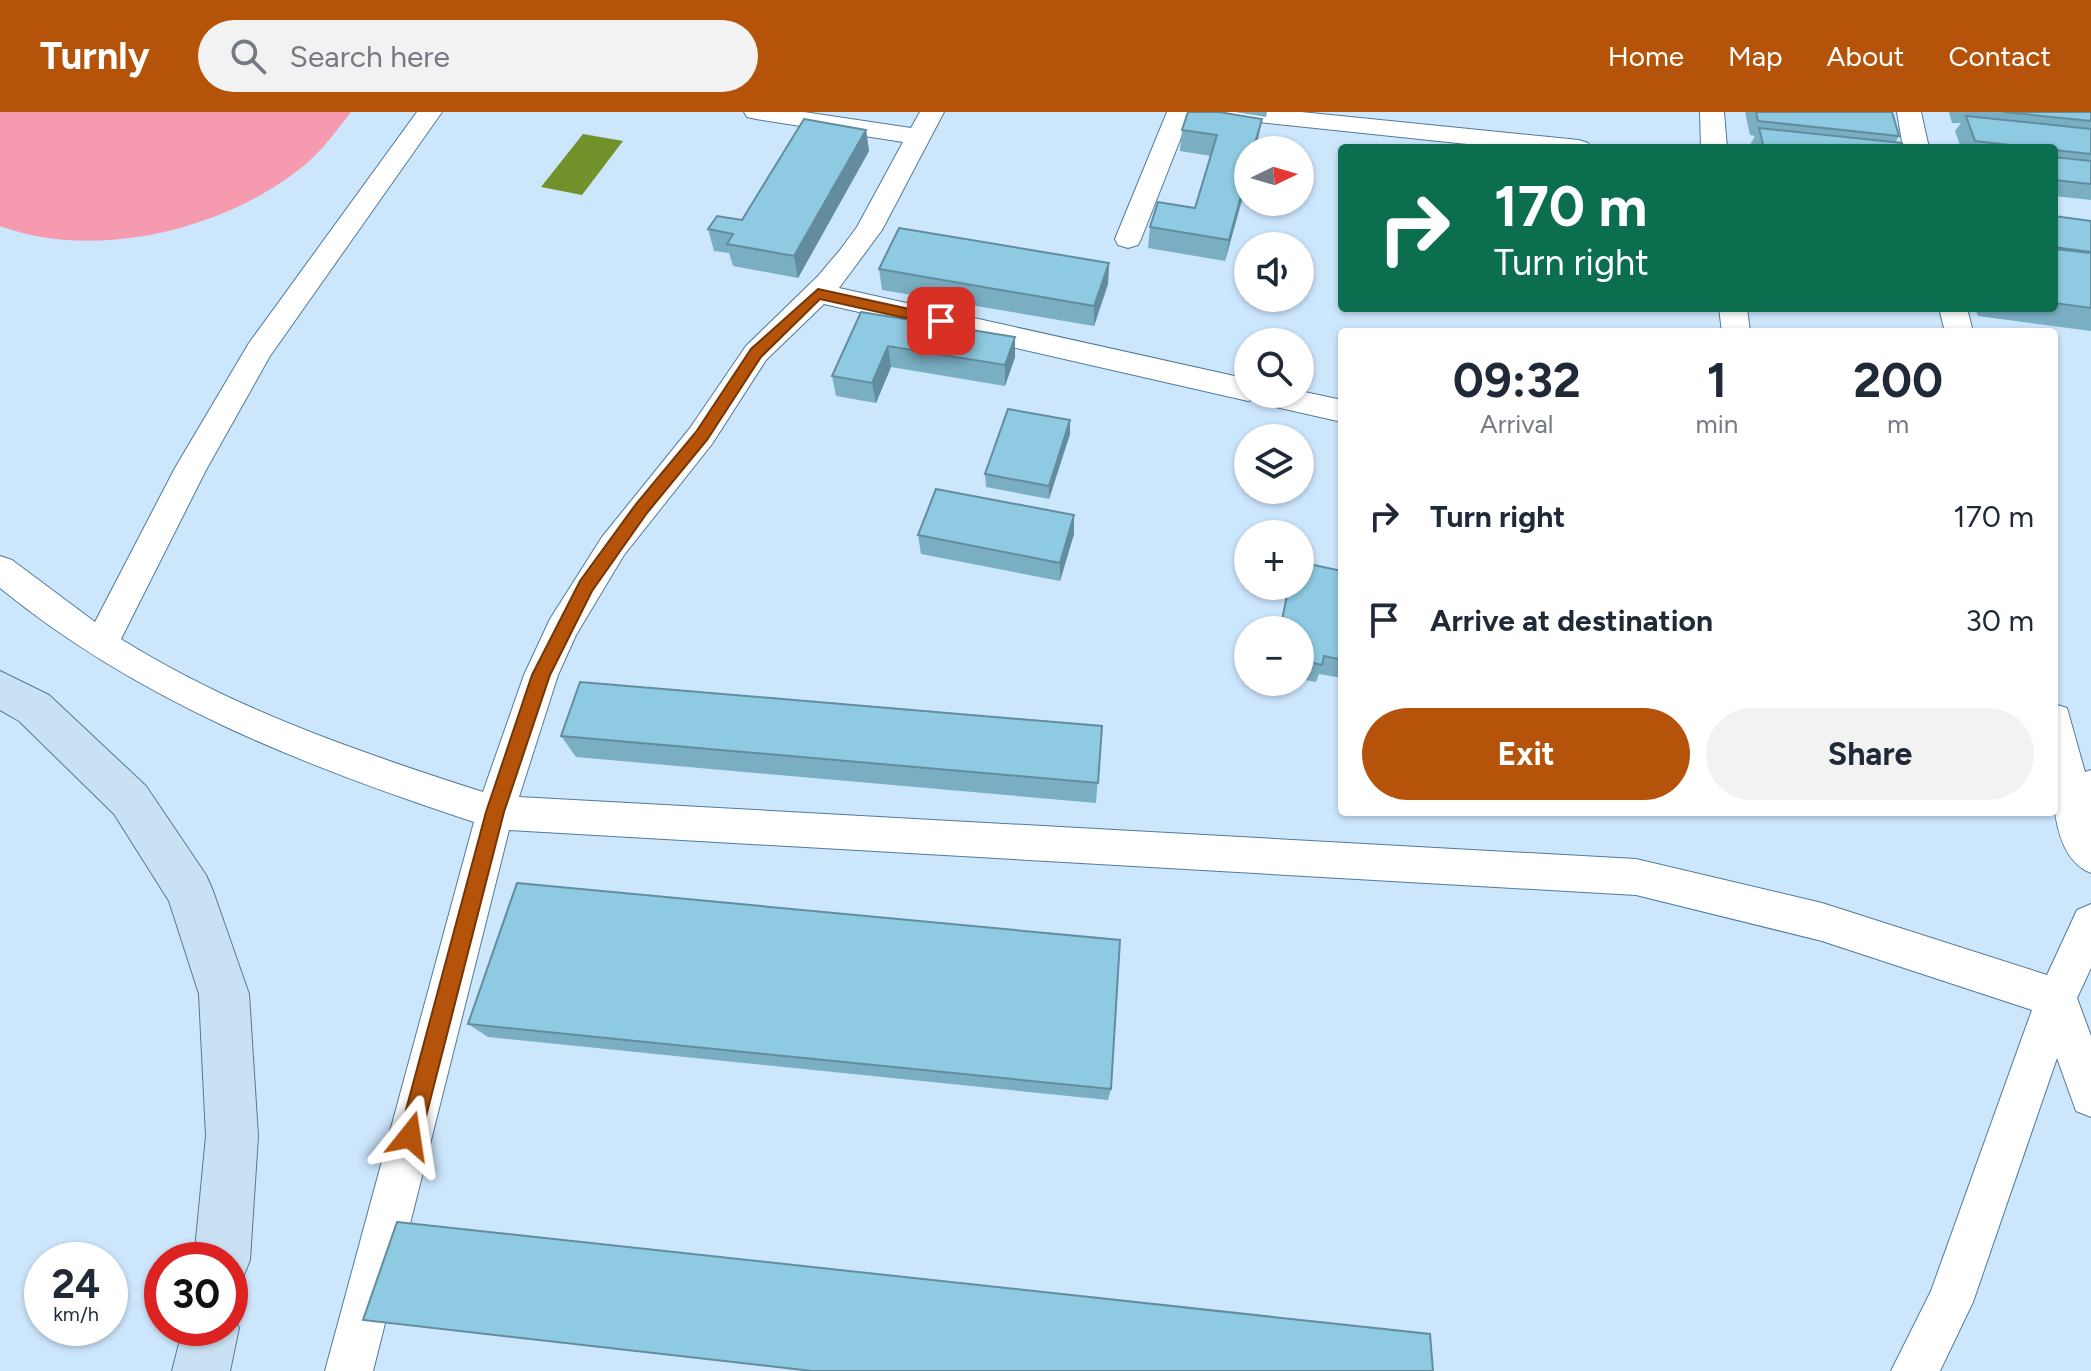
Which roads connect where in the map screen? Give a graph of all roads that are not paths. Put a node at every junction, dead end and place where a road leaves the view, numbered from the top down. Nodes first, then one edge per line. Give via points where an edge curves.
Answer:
1 (430, 112) edge
2 (756, 112) edge
3 (1179, 112) edge
4 (1229, 112) edge
5 (1712, 112) edge
6 (1909, 112) edge
7 (925, 125) edge
8 (1540, 144) edge
9 (1714, 144) edge
10 (1915, 144) edge
11 (1128, 239) dead end
12 (818, 293) junction
13 (1234, 387) edge
14 (1314, 405) edge
15 (1338, 410) edge
16 (0, 569) edge
17 (101, 644) junction
18 (0, 689) edge
19 (2058, 730) edge
20 (2082, 794) edge
21 (495, 812) junction
22 (2091, 856) edge
23 (2091, 923) edge
24 (2057, 998) junction
25 (2091, 1096) edge
26 (223, 1242) edge
27 (207, 1346) edge
28 (201, 1371) edge
29 (349, 1371) edge
30 (1915, 1371) edge

1 - 17 street via 259,350 191,468
2 - 7 street
3 - 11 street
4 - 8 street
5 - 9 street
6 - 10 street
7 - 12 street via 869,230
12 - 13 street
12 - 21 street via 756,353 701,436 586,586 541,675
14 - 15 street
16 - 17 street
17 - 21 street via 207,704 295,744
18 - 26 street via 34,708 130,800 189,891 224,994 232,1136
19 - 20 street
20 - 22 street via 2072,818
21 - 24 street via 1636,877 1822,922
21 - 29 street
23 - 24 street
24 - 25 street
24 - 30 street via 1950,1302
27 - 28 street

